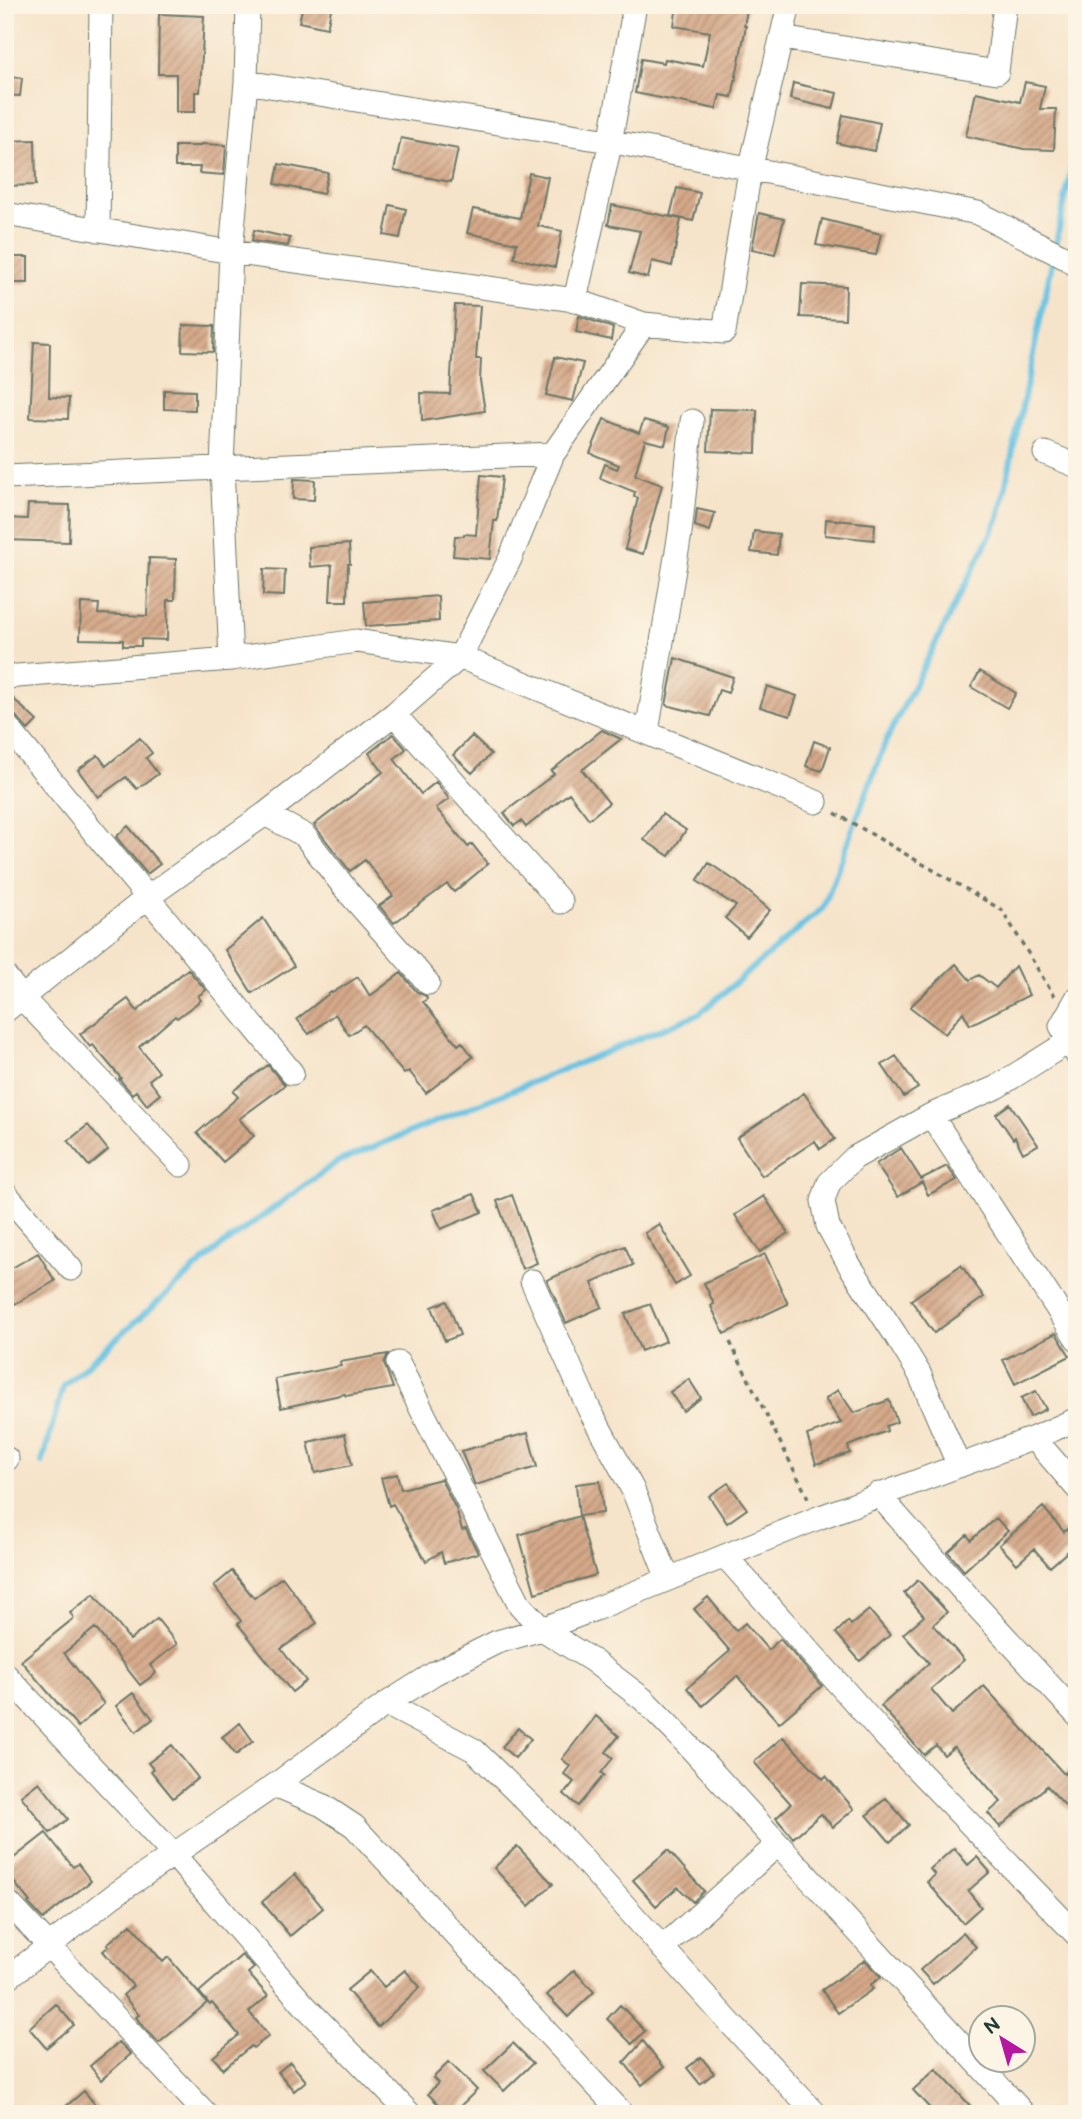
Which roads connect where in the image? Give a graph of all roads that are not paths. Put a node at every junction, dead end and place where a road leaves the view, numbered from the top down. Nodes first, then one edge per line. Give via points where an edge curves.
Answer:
1 (101, 5) edge
2 (248, 5) edge
3 (635, 5) edge
4 (789, 5) edge
5 (1005, 5) edge
6 (781, 38) junction
7 (246, 82) junction
8 (609, 141) junction
9 (750, 170) junction
10 (5, 214) edge
11 (98, 230) junction
12 (231, 252) junction
13 (1077, 266) edge
14 (575, 300) junction
15 (644, 324) junction
16 (692, 421) dead end
17 (1045, 453) dead end
18 (553, 454) junction
19 (1077, 466) edge
20 (222, 467) junction
21 (5, 477) edge
22 (460, 657) junction
23 (231, 659) junction
24 (5, 677) edge
25 (394, 713) junction
26 (5, 724) edge
27 (647, 732) junction
28 (816, 802) road end
29 (265, 814) junction
30 (148, 897) junction
31 (561, 902) dead end
32 (5, 975) edge
33 (428, 983) dead end
34 (14, 1005) edge
35 (1072, 1007) edge
36 (1072, 1048) edge
37 (292, 1073) dead end
38 (931, 1115) junction
39 (181, 1165) dead end
40 (5, 1193) edge
41 (71, 1269) dead end
42 (532, 1281) dead end
43 (1077, 1339) edge
44 (398, 1363) dead end
45 (1077, 1419) edge
46 (1034, 1438) junction
47 (959, 1466) junction
48 (1077, 1488) edge
49 (878, 1494) junction
50 (726, 1557) junction
51 (668, 1579) junction
52 (542, 1629) junction
53 (5, 1674) edge
54 (386, 1704) junction
55 (1077, 1715) edge
56 (275, 1784) junction
57 (776, 1844) junction
58 (173, 1854) junction
59 (5, 1899) edge
60 (1077, 1935) edge
61 (49, 1947) junction
62 (662, 1948) junction
63 (5, 1980) edge
64 (206, 2114) edge
65 (410, 2114) edge
66 (623, 2114) edge
67 (816, 2114) edge
68 (1024, 2114) edge

1 - 11 street
2 - 7 street
3 - 8 street
4 - 6 street
5 - 6 street via 997,72
6 - 9 street
7 - 8 street
7 - 12 street
8 - 9 street
8 - 14 street
9 - 13 street via 978,213
9 - 15 street via 724,332
10 - 11 street
11 - 12 street
12 - 14 street
12 - 20 street
14 - 15 street
15 - 18 street
16 - 27 street via 680,533
17 - 19 street
18 - 20 street
18 - 22 street via 510,559
20 - 21 street
20 - 23 street
22 - 23 street via 357,641
22 - 25 street
22 - 27 street
23 - 24 street
25 - 29 street
25 - 31 street
26 - 30 street
27 - 28 street
29 - 30 street
29 - 33 street via 303,835
30 - 34 street
30 - 37 street
32 - 34 street
34 - 39 street
35 - 36 street via 1061,1026
36 - 38 street
38 - 43 street
38 - 47 street via 854,1158 829,1182 823,1201 828,1226 919,1373
40 - 41 street
42 - 51 street via 589,1409 634,1490
44 - 52 street via 520,1605
45 - 46 street
46 - 47 street
46 - 48 street
47 - 49 street
49 - 50 street
49 - 55 street
50 - 51 street
50 - 60 street via 884,1735
51 - 52 street
52 - 54 street via 497,1642
52 - 57 street via 643,1699
53 - 58 street
54 - 56 street
54 - 62 street via 474,1751 561,1835
56 - 58 street
56 - 66 street via 354,1826
57 - 62 street
57 - 68 street
58 - 61 street
58 - 65 street via 304,2005
59 - 61 street
61 - 63 street
61 - 64 street
62 - 67 street

